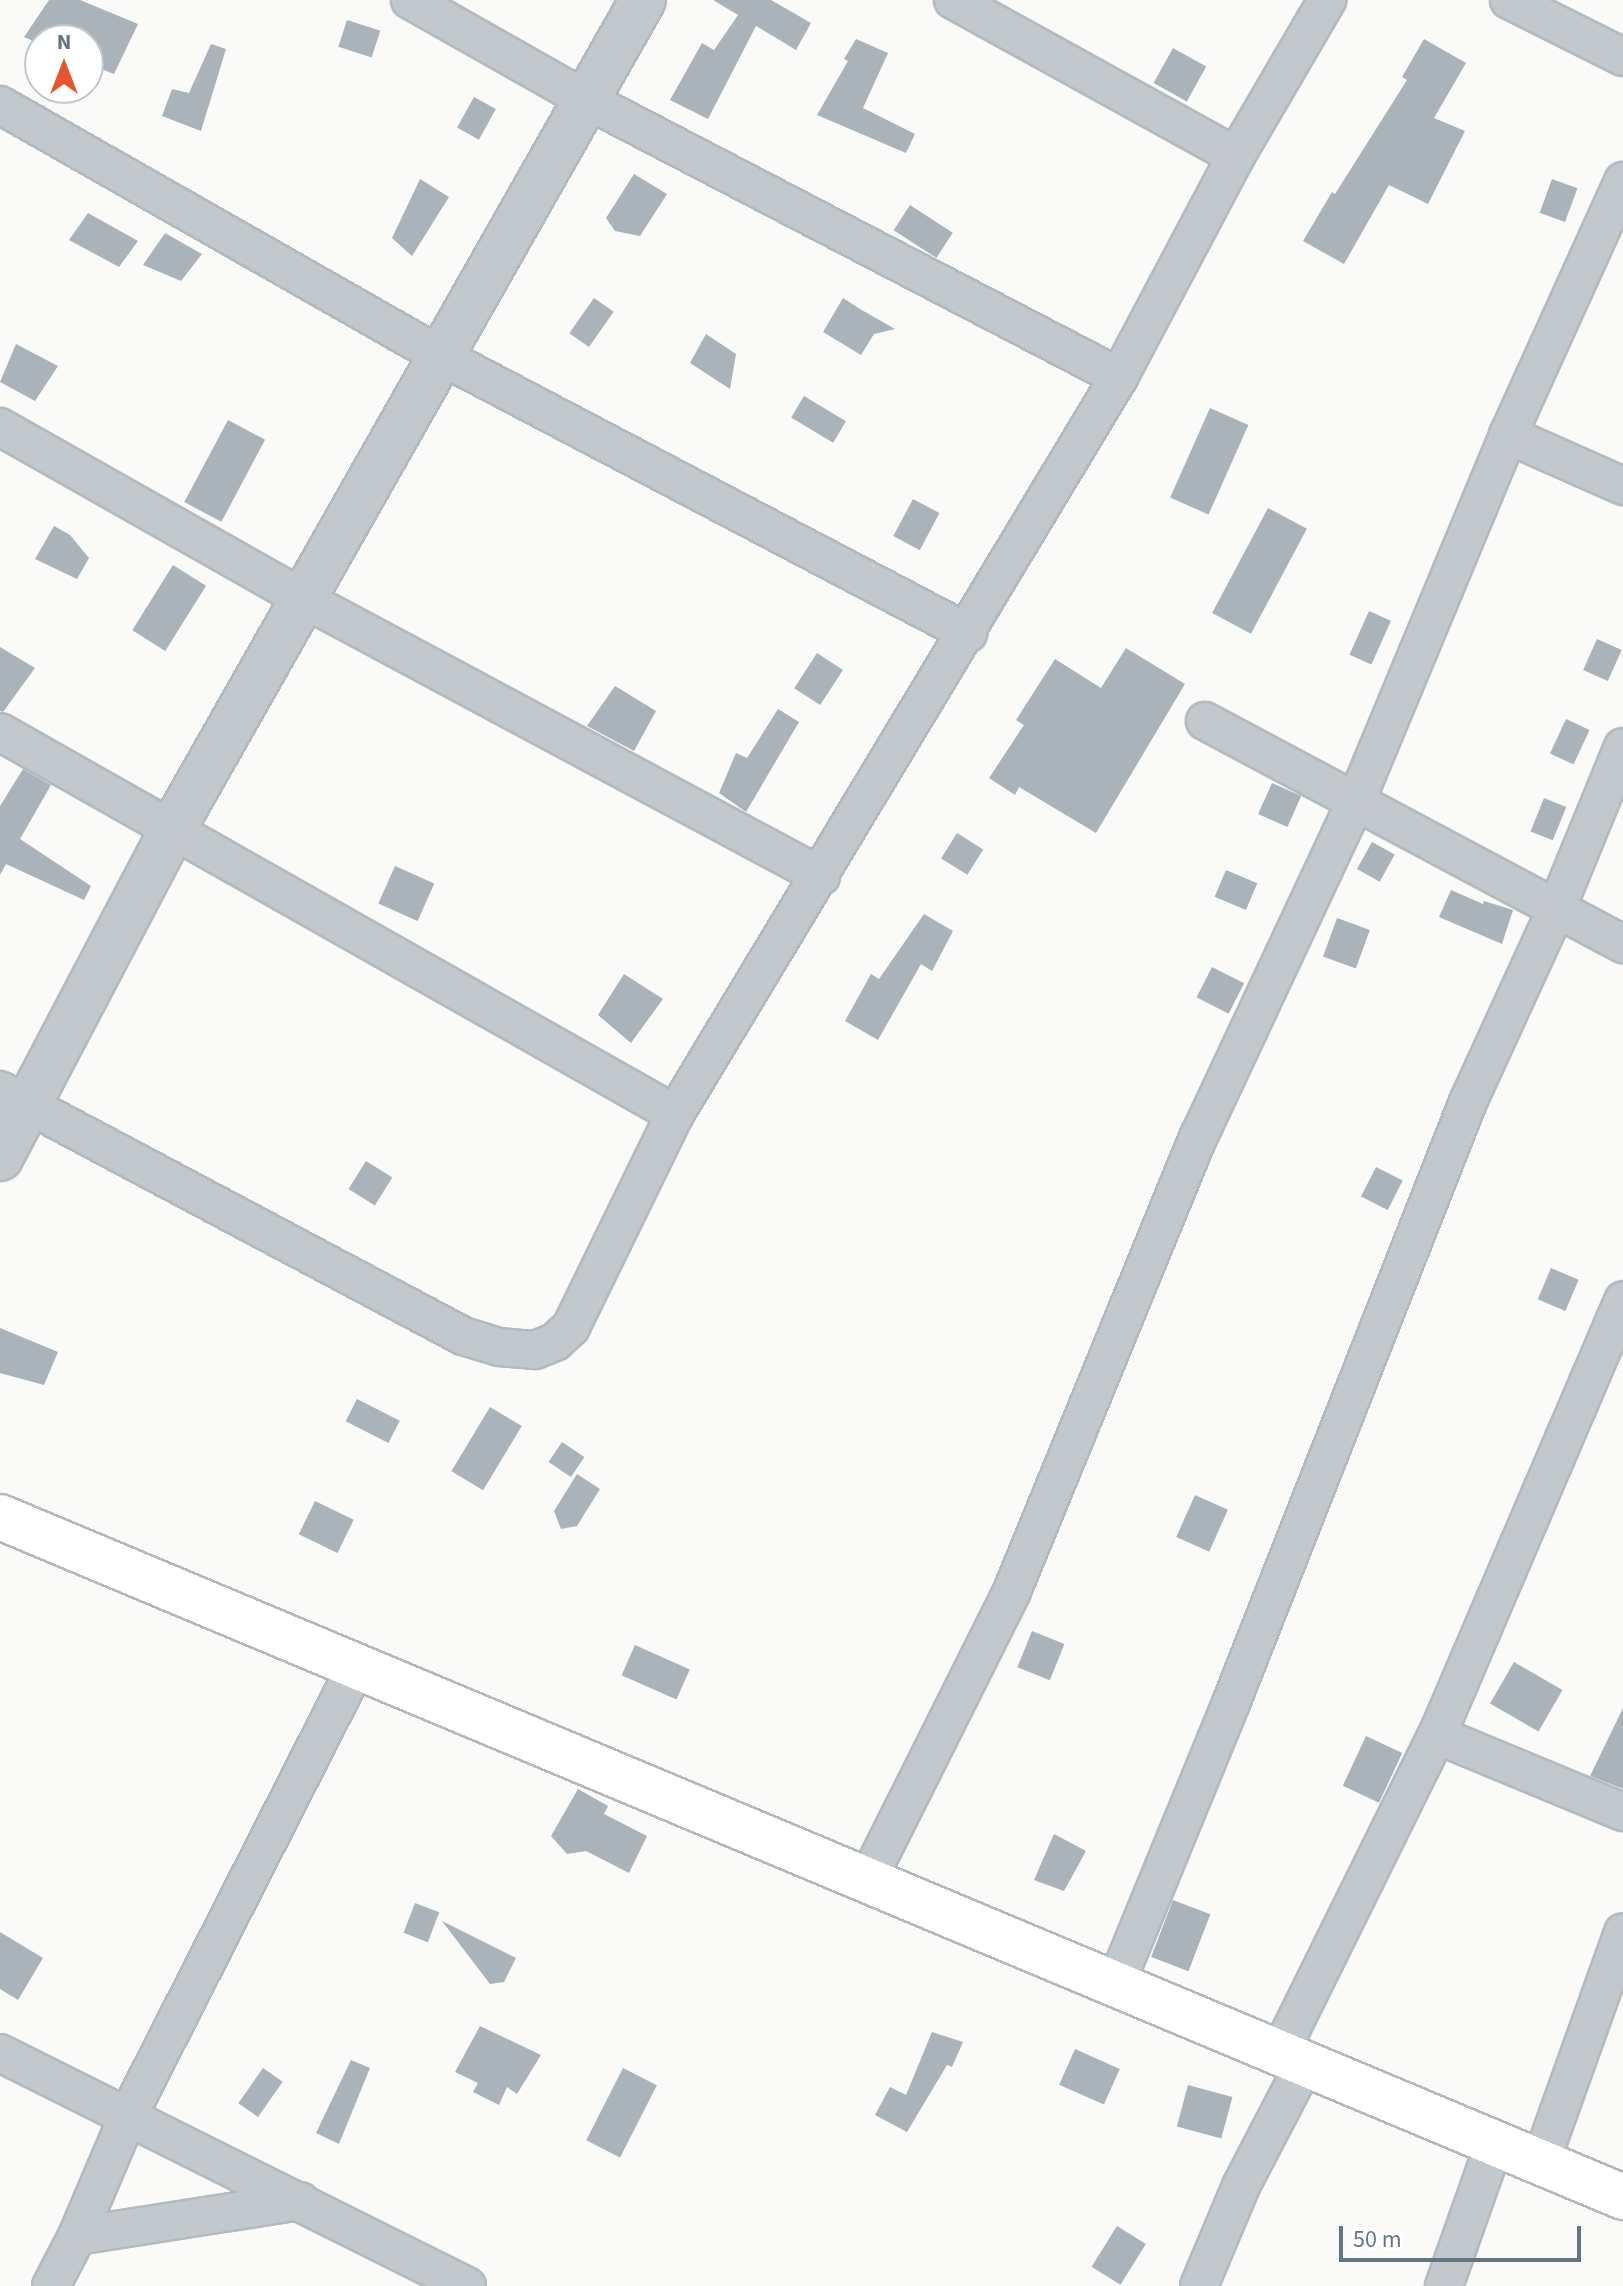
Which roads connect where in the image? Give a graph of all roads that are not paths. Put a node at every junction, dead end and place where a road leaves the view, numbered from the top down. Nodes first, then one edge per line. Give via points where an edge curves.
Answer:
1 (410, 0) edge
2 (643, 0) edge
3 (953, 0) edge
4 (1327, 0) edge
5 (1509, 0) edge
6 (1623, 57) edge
7 (587, 100) junction
8 (0, 105) edge
9 (1236, 156) junction
10 (1623, 181) edge
11 (439, 355) junction
12 (1119, 377) junction
13 (0, 427) edge
14 (1508, 435) junction
15 (1623, 486) edge
16 (302, 598) junction
17 (968, 633) junction
18 (1205, 721) dead end
19 (0, 732) edge
20 (1623, 747) edge
21 (1356, 801) junction
22 (172, 830) junction
23 (821, 876) junction
24 (1556, 910) junction
25 (1623, 944) edge
26 (14, 1098) edge
27 (675, 1114) junction
28 (0, 1158) edge
29 (1623, 1300) edge
30 (0, 1517) edge
31 (356, 1667) junction
32 (1437, 1735) junction
33 (1623, 1812) edge
34 (866, 1883) junction
35 (1623, 1932) edge
36 (1115, 1986) junction
37 (0, 2053) edge
38 (1292, 2059) junction
39 (127, 2118) junction
40 (1494, 2145) junction
41 (1540, 2164) junction
42 (1623, 2197) edge
43 (300, 2201) junction
44 (77, 2236) junction
45 (51, 2286) edge
46 (467, 2286) edge
47 (1199, 2286) edge
48 (1444, 2286) edge

1 - 7 street
2 - 7 street
3 - 9 street
4 - 9 street
5 - 6 street
7 - 11 street
7 - 12 street
8 - 11 street
9 - 12 street
10 - 14 street
11 - 16 street
11 - 17 street
12 - 17 street
13 - 16 street
14 - 15 street
14 - 21 street
16 - 22 street
16 - 23 street
17 - 23 street
18 - 21 street
19 - 22 street
20 - 24 street
21 - 24 street
21 - 34 street via 1199,1136 1012,1591
22 - 26 street
22 - 27 street
23 - 27 street
24 - 25 street
24 - 36 street via 1468,1102
26 - 27 street via 463,1336 535,1350 555,1342 571,1327
26 - 28 street
29 - 32 street
30 - 31 main road
31 - 34 main road
31 - 39 street
32 - 33 street
32 - 38 street
34 - 36 main road
35 - 41 street
36 - 38 main road
37 - 39 street
38 - 40 main road
38 - 47 street
39 - 43 street
39 - 44 street
40 - 41 main road
40 - 48 street
41 - 42 main road
43 - 44 street
43 - 46 street
44 - 45 street

